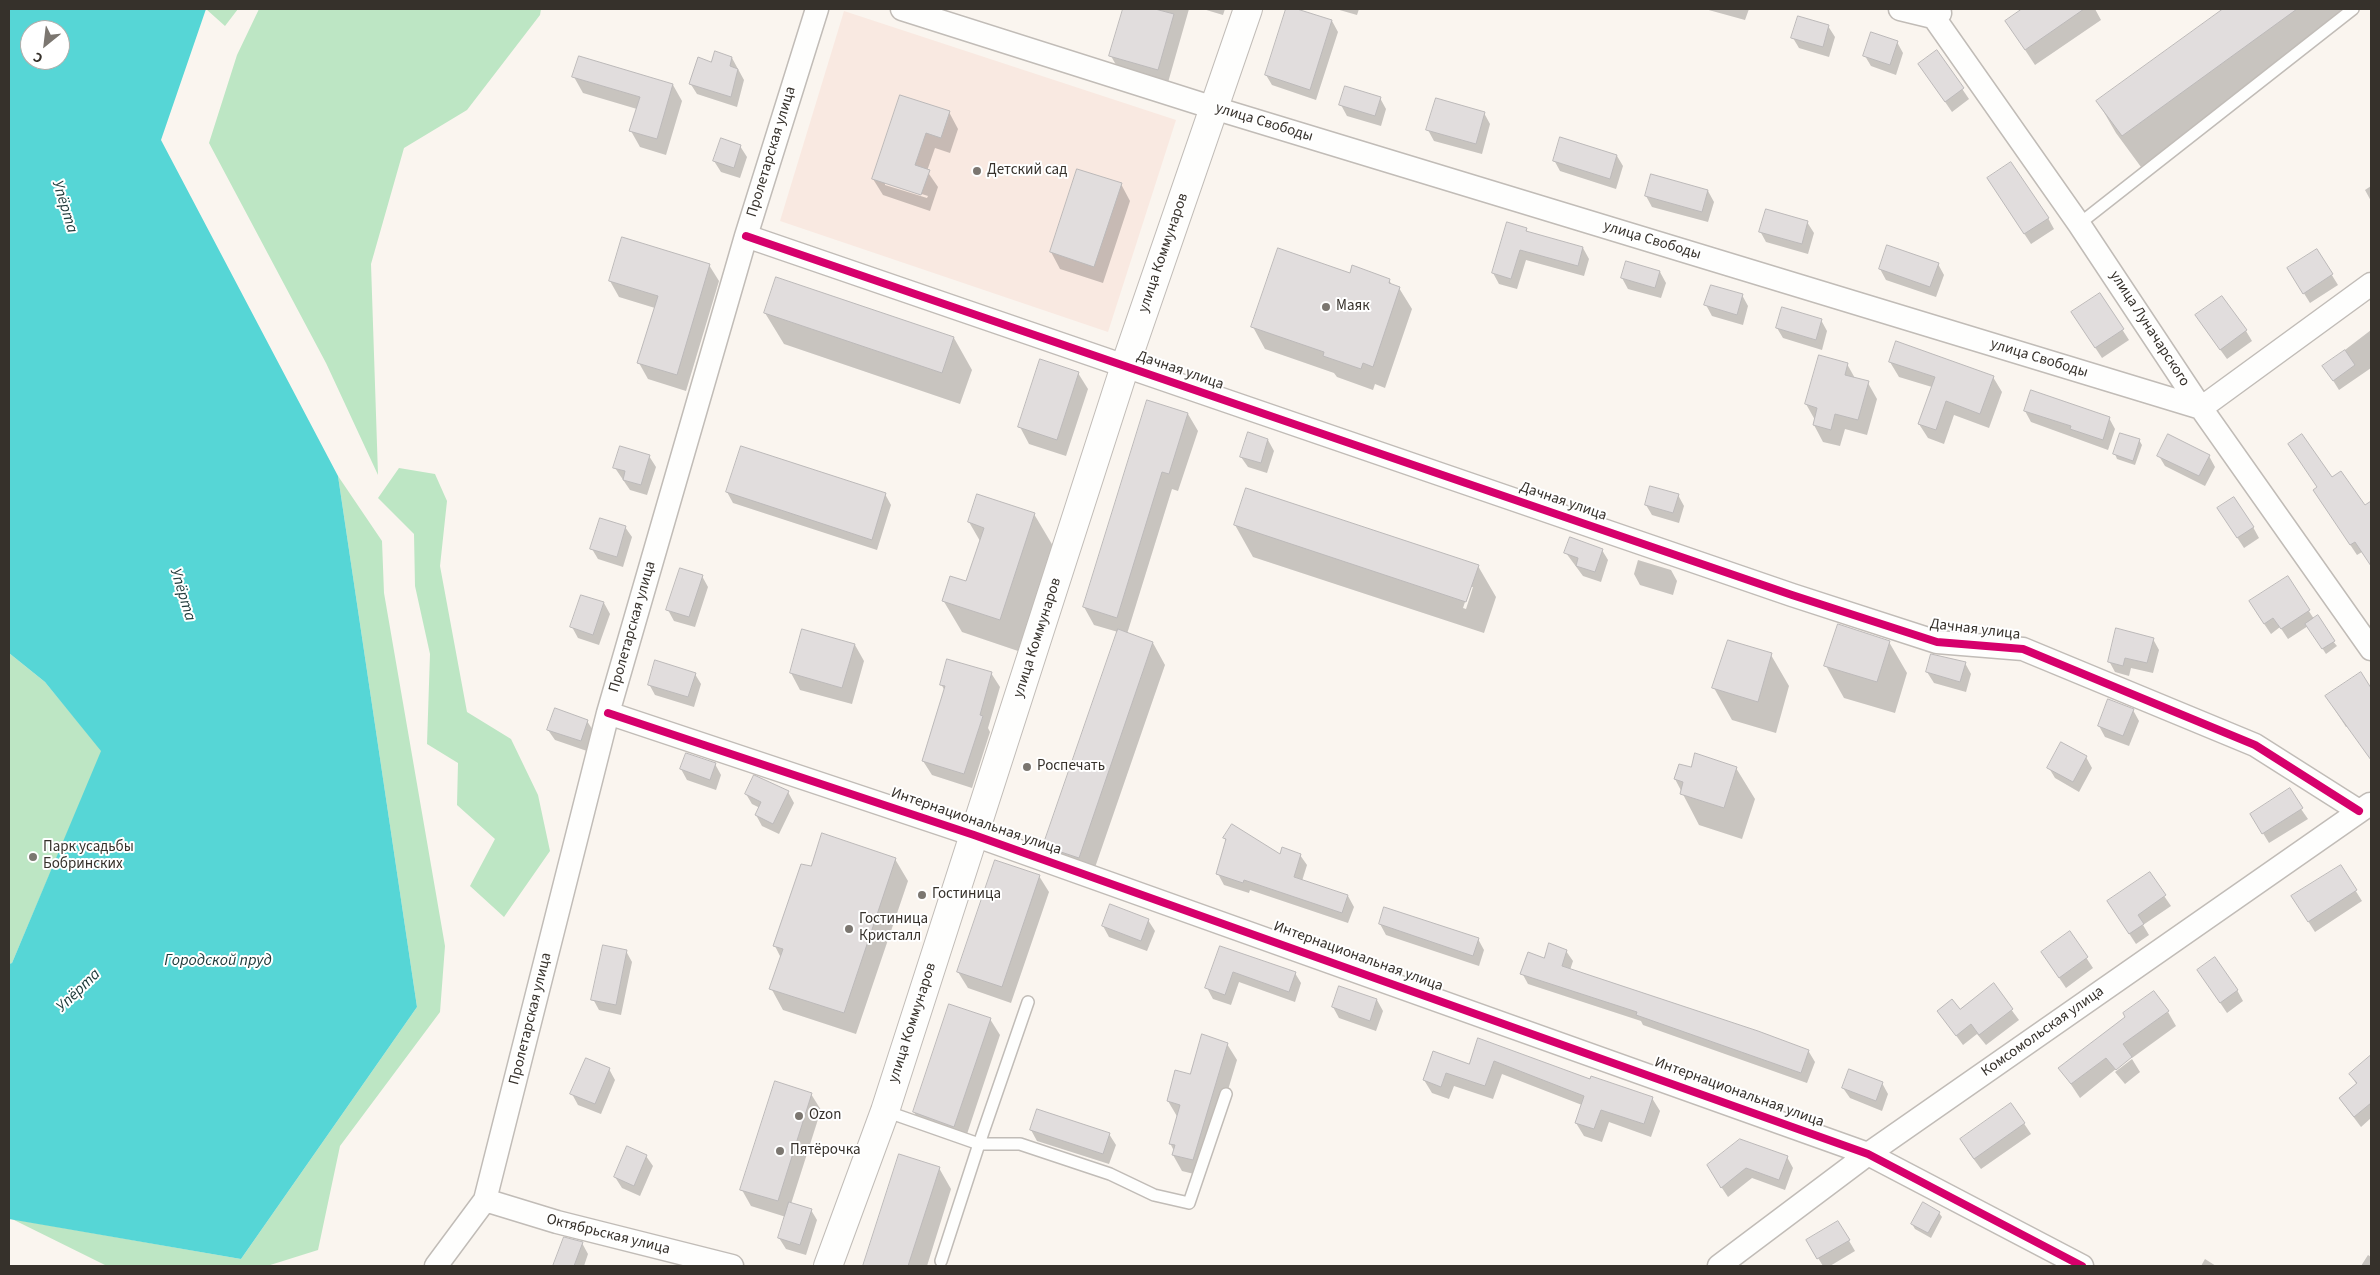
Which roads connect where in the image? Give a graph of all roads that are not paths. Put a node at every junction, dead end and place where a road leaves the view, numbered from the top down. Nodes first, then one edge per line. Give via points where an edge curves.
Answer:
1 (817, 9) edge
2 (902, 9) edge
3 (1248, 9) edge
4 (1900, 9) edge
5 (2353, 9) edge
6 (1936, 12) edge
7 (1214, 108) junction
8 (2079, 224) junction
9 (746, 236) junction
10 (2371, 284) edge
11 (1125, 366) junction
12 (2201, 408) junction
13 (2371, 648) edge
14 (608, 713) junction
15 (2365, 807) edge
16 (974, 835) junction
17 (1028, 1002) dead end
18 (1226, 1094) dead end
19 (885, 1111) junction
20 (980, 1144) junction
21 (1868, 1154) junction
22 (485, 1200) junction
23 (941, 1261) dead end
24 (436, 1266) edge
25 (732, 1266) edge
26 (828, 1266) edge
27 (1719, 1266) edge
28 (2082, 1266) edge

1 - 9 street, Пролетарская улица
2 - 7 street, улица Свободы
3 - 7 main road, улица Коммунаров
4 - 6 street
5 - 8 lane
6 - 8 street, улица Луначарского
7 - 11 main road, улица Коммунаров
7 - 12 street, улица Свободы
8 - 12 street, улица Луначарского
9 - 11 street, Дачная улица
9 - 14 street, Пролетарская улица
10 - 12 street
11 - 15 street, Дачная улица via 1937,642 2023,650 2255,745
11 - 16 main road, улица Коммунаров
12 - 13 street, улица Луначарского
14 - 16 street, Интернациональная улица
14 - 22 street, Пролетарская улица
15 - 21 street, Комсомольская улица
16 - 19 main road, улица Коммунаров
16 - 21 street, Интернациональная улица
17 - 20 lane
18 - 20 lane via 1189,1203 1154,1195 1110,1174 1020,1144
19 - 20 lane
19 - 26 main road, улица Коммунаров
20 - 23 lane
21 - 27 street, Комсомольская улица
21 - 28 street, Интернациональная улица
22 - 24 street, Пролетарская улица
22 - 25 street, Октябрьская улица via 557,1222

